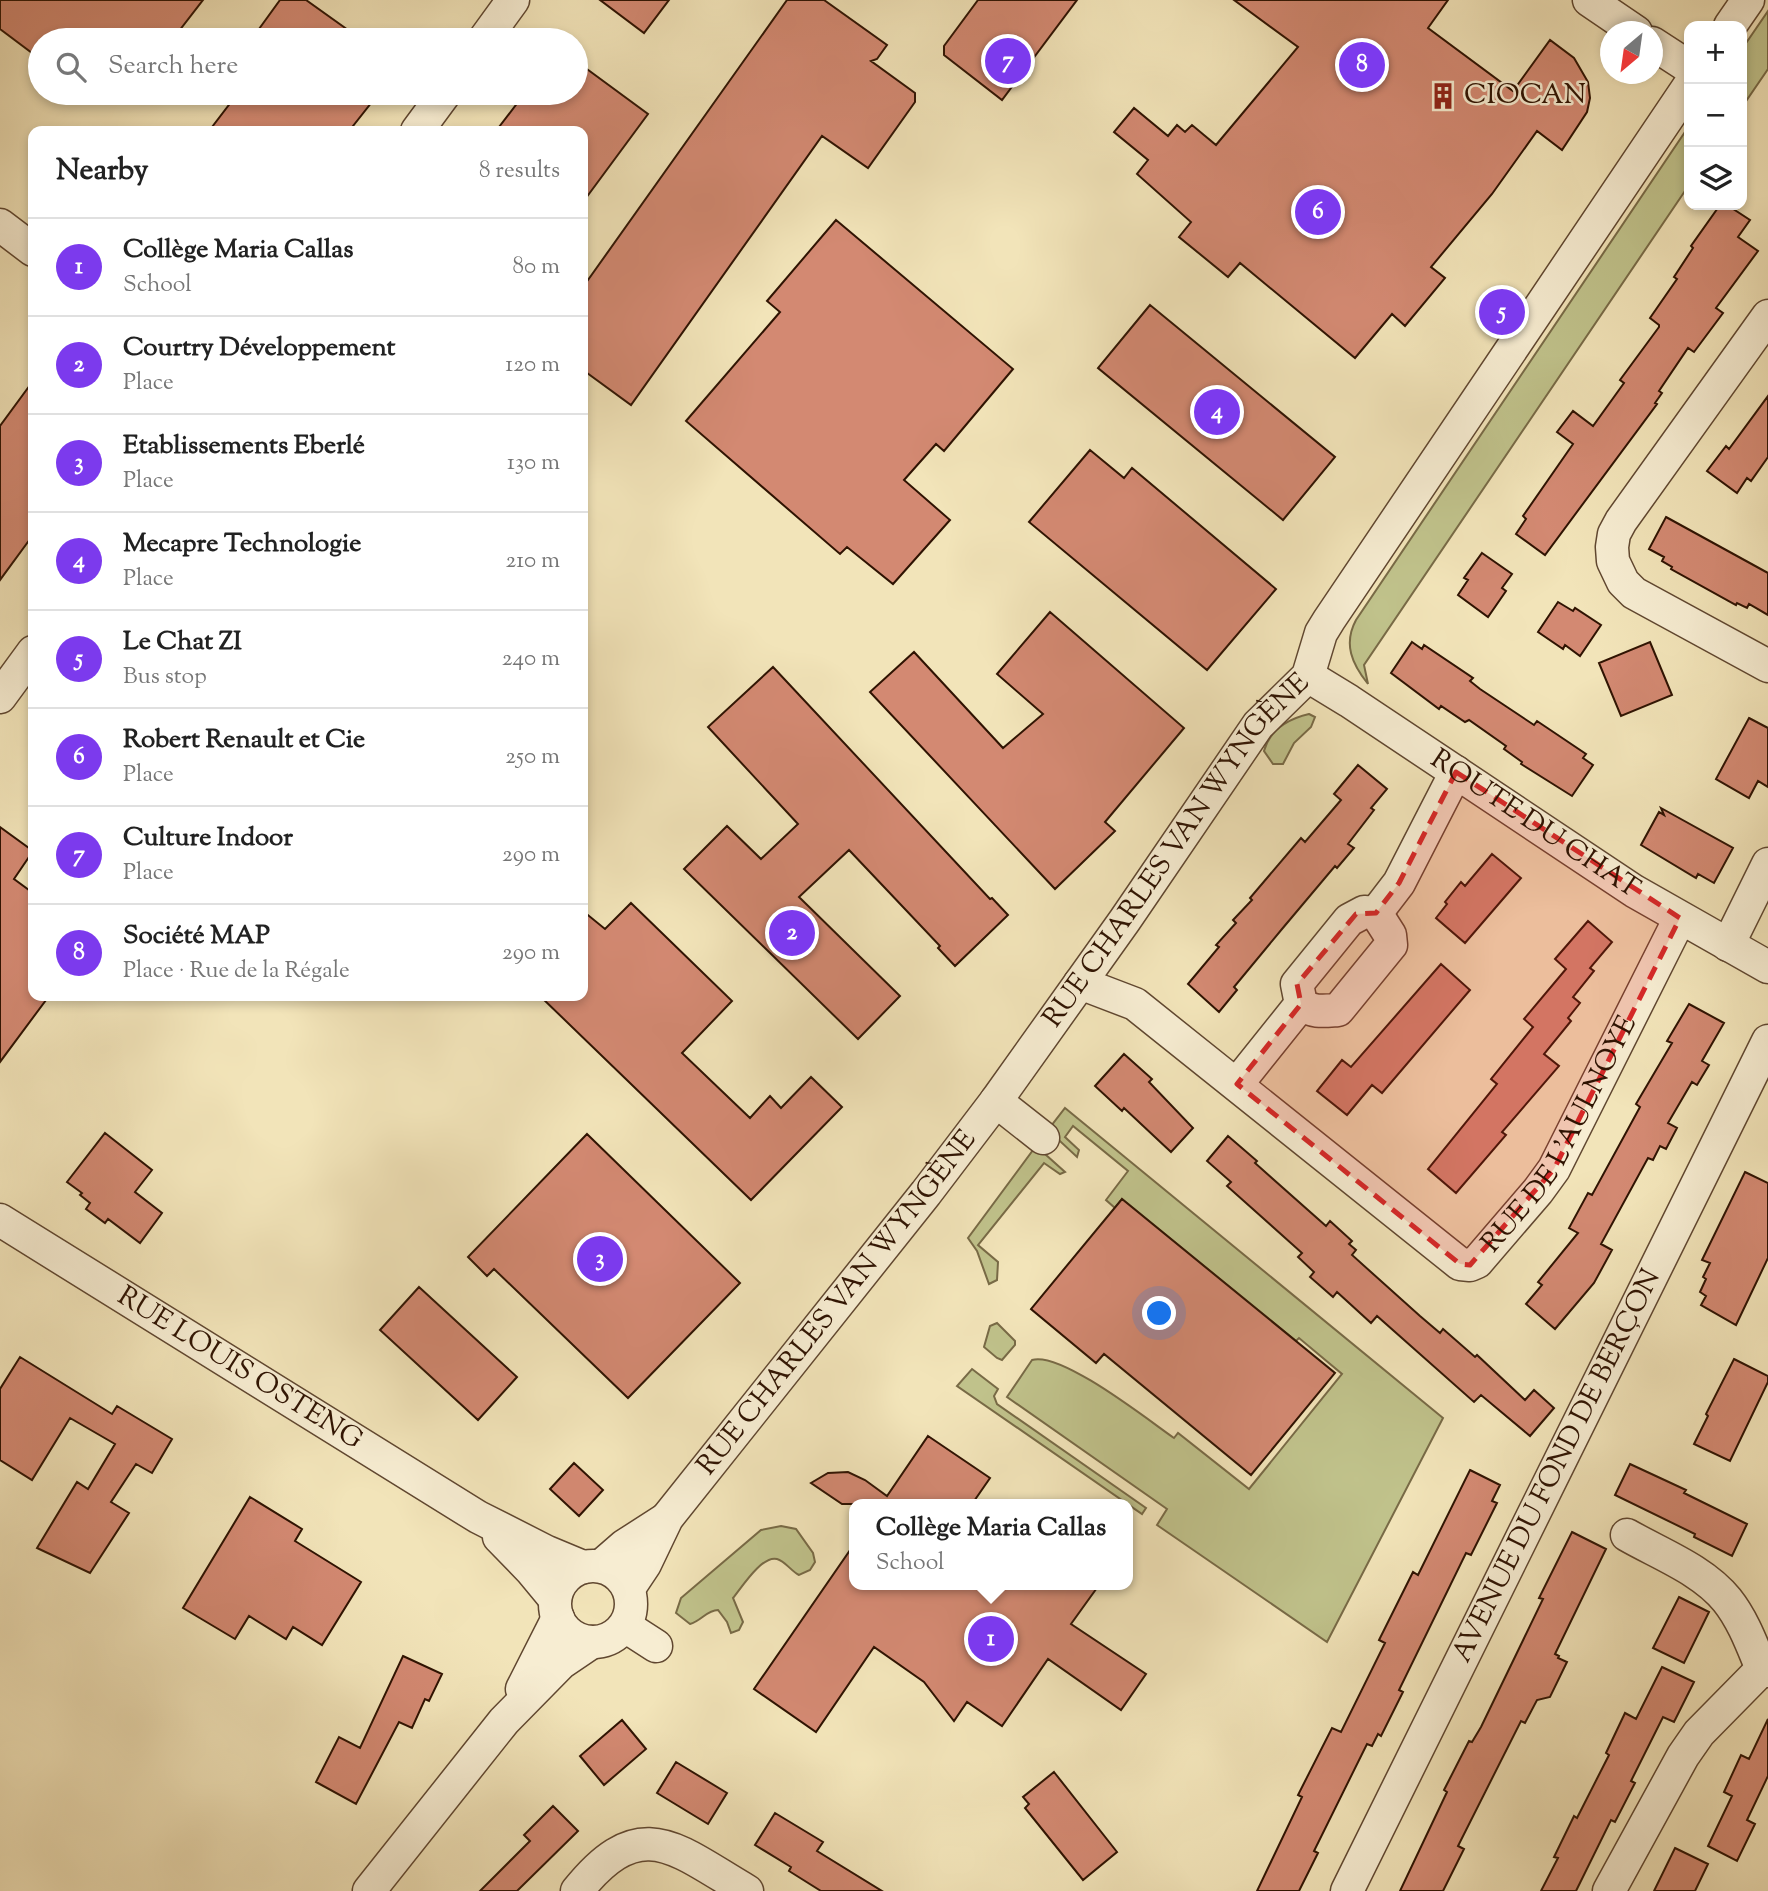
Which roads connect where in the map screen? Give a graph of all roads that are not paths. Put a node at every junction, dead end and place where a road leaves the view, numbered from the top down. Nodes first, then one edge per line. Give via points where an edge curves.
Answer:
1 (513, 0) edge
2 (1589, 0) edge
3 (1748, 0) edge
4 (1620, 21) edge
5 (1733, 21) edge
6 (493, 28) edge
7 (1663, 50) edge
8 (1684, 64) edge
9 (1684, 93) edge
10 (436, 105) edge
11 (421, 126) edge
12 (0, 225) edge
13 (28, 246) edge
14 (1768, 316) edge
15 (28, 659) edge
16 (1768, 666) edge
17 (1308, 676) junction
18 (0, 697) edge
19 (1456, 772) junction
20 (1768, 864) edge
21 (1376, 914) junction
22 (1680, 918) junction
23 (1728, 945) junction
24 (1768, 967) edge
25 (1080, 984) junction
26 (1301, 1004) junction
27 (1768, 1041) edge
28 (1237, 1084) junction
29 (996, 1101) junction
30 (1042, 1138) dead end
31 (0, 1220) edge
32 (478, 1517) junction
33 (667, 1518) junction
34 (1627, 1535) dead end
35 (592, 1566) junction
36 (629, 1588) junction
37 (556, 1609) junction
38 (625, 1626) junction
39 (592, 1642) junction
40 (656, 1646) dead end
41 (1765, 1670) edge
42 (504, 1721) junction
43 (369, 1891) edge
44 (577, 1891) edge
45 (747, 1891) edge
46 (1347, 1891) edge
47 (1609, 1891) edge

1 - 6 street
2 - 4 street
3 - 5 street
7 - 8 street
9 - 17 street, RUE CHARLES VAN WYNGÈNE via 1329,620
10 - 11 street
12 - 13 street
14 - 16 street via 1621,521 1612,547 1617,571 1634,593
15 - 18 street
17 - 19 street, ROUTE DU CHAT
17 - 25 street, RUE CHARLES VAN WYNGÈNE via 1258,725
19 - 21 street via 1399,883
19 - 22 street, ROUTE DU CHAT
20 - 23 street
21 - 26 street via 1364,912 1349,920 1297,984
21 - 26 street via 1391,945 1338,1010 1317,1011
22 - 23 street, ROUTE DU CHAT
22 - 28 street, RUE DE L'AULNOYE via 1558,1162 1538,1191 1470,1265 1460,1264
23 - 24 street, ROUTE DU CHAT
25 - 28 street, RUE DE L'AULNOYE via 1135,1004
25 - 29 street, RUE CHARLES VAN WYNGÈNE
26 - 28 street
27 - 46 street, AVENUE DU FOND DE BERÇON
29 - 30 street
29 - 33 street, RUE CHARLES VAN WYNGÈNE
31 - 32 street, RUE LOUIS OSTENG
32 - 35 street, RUE LOUIS OSTENG via 547,1552
32 - 37 street, RUE LOUIS OSTENG via 531,1570
33 - 35 street, RUE CHARLES VAN WYNGÈNE
33 - 36 street, RUE CHARLES VAN WYNGÈNE
34 - 41 street via 1714,1585 1742,1623
35 - 36 street via 613,1570
35 - 37 street via 564,1579
36 - 38 street via 631,1614
37 - 39 street via 563,1628
37 - 42 street
38 - 39 street via 617,1635
38 - 40 street
39 - 42 street via 561,1663
41 - 47 street via 1699,1733
42 - 43 street
44 - 45 street via 604,1860 625,1848 648,1843 667,1846

